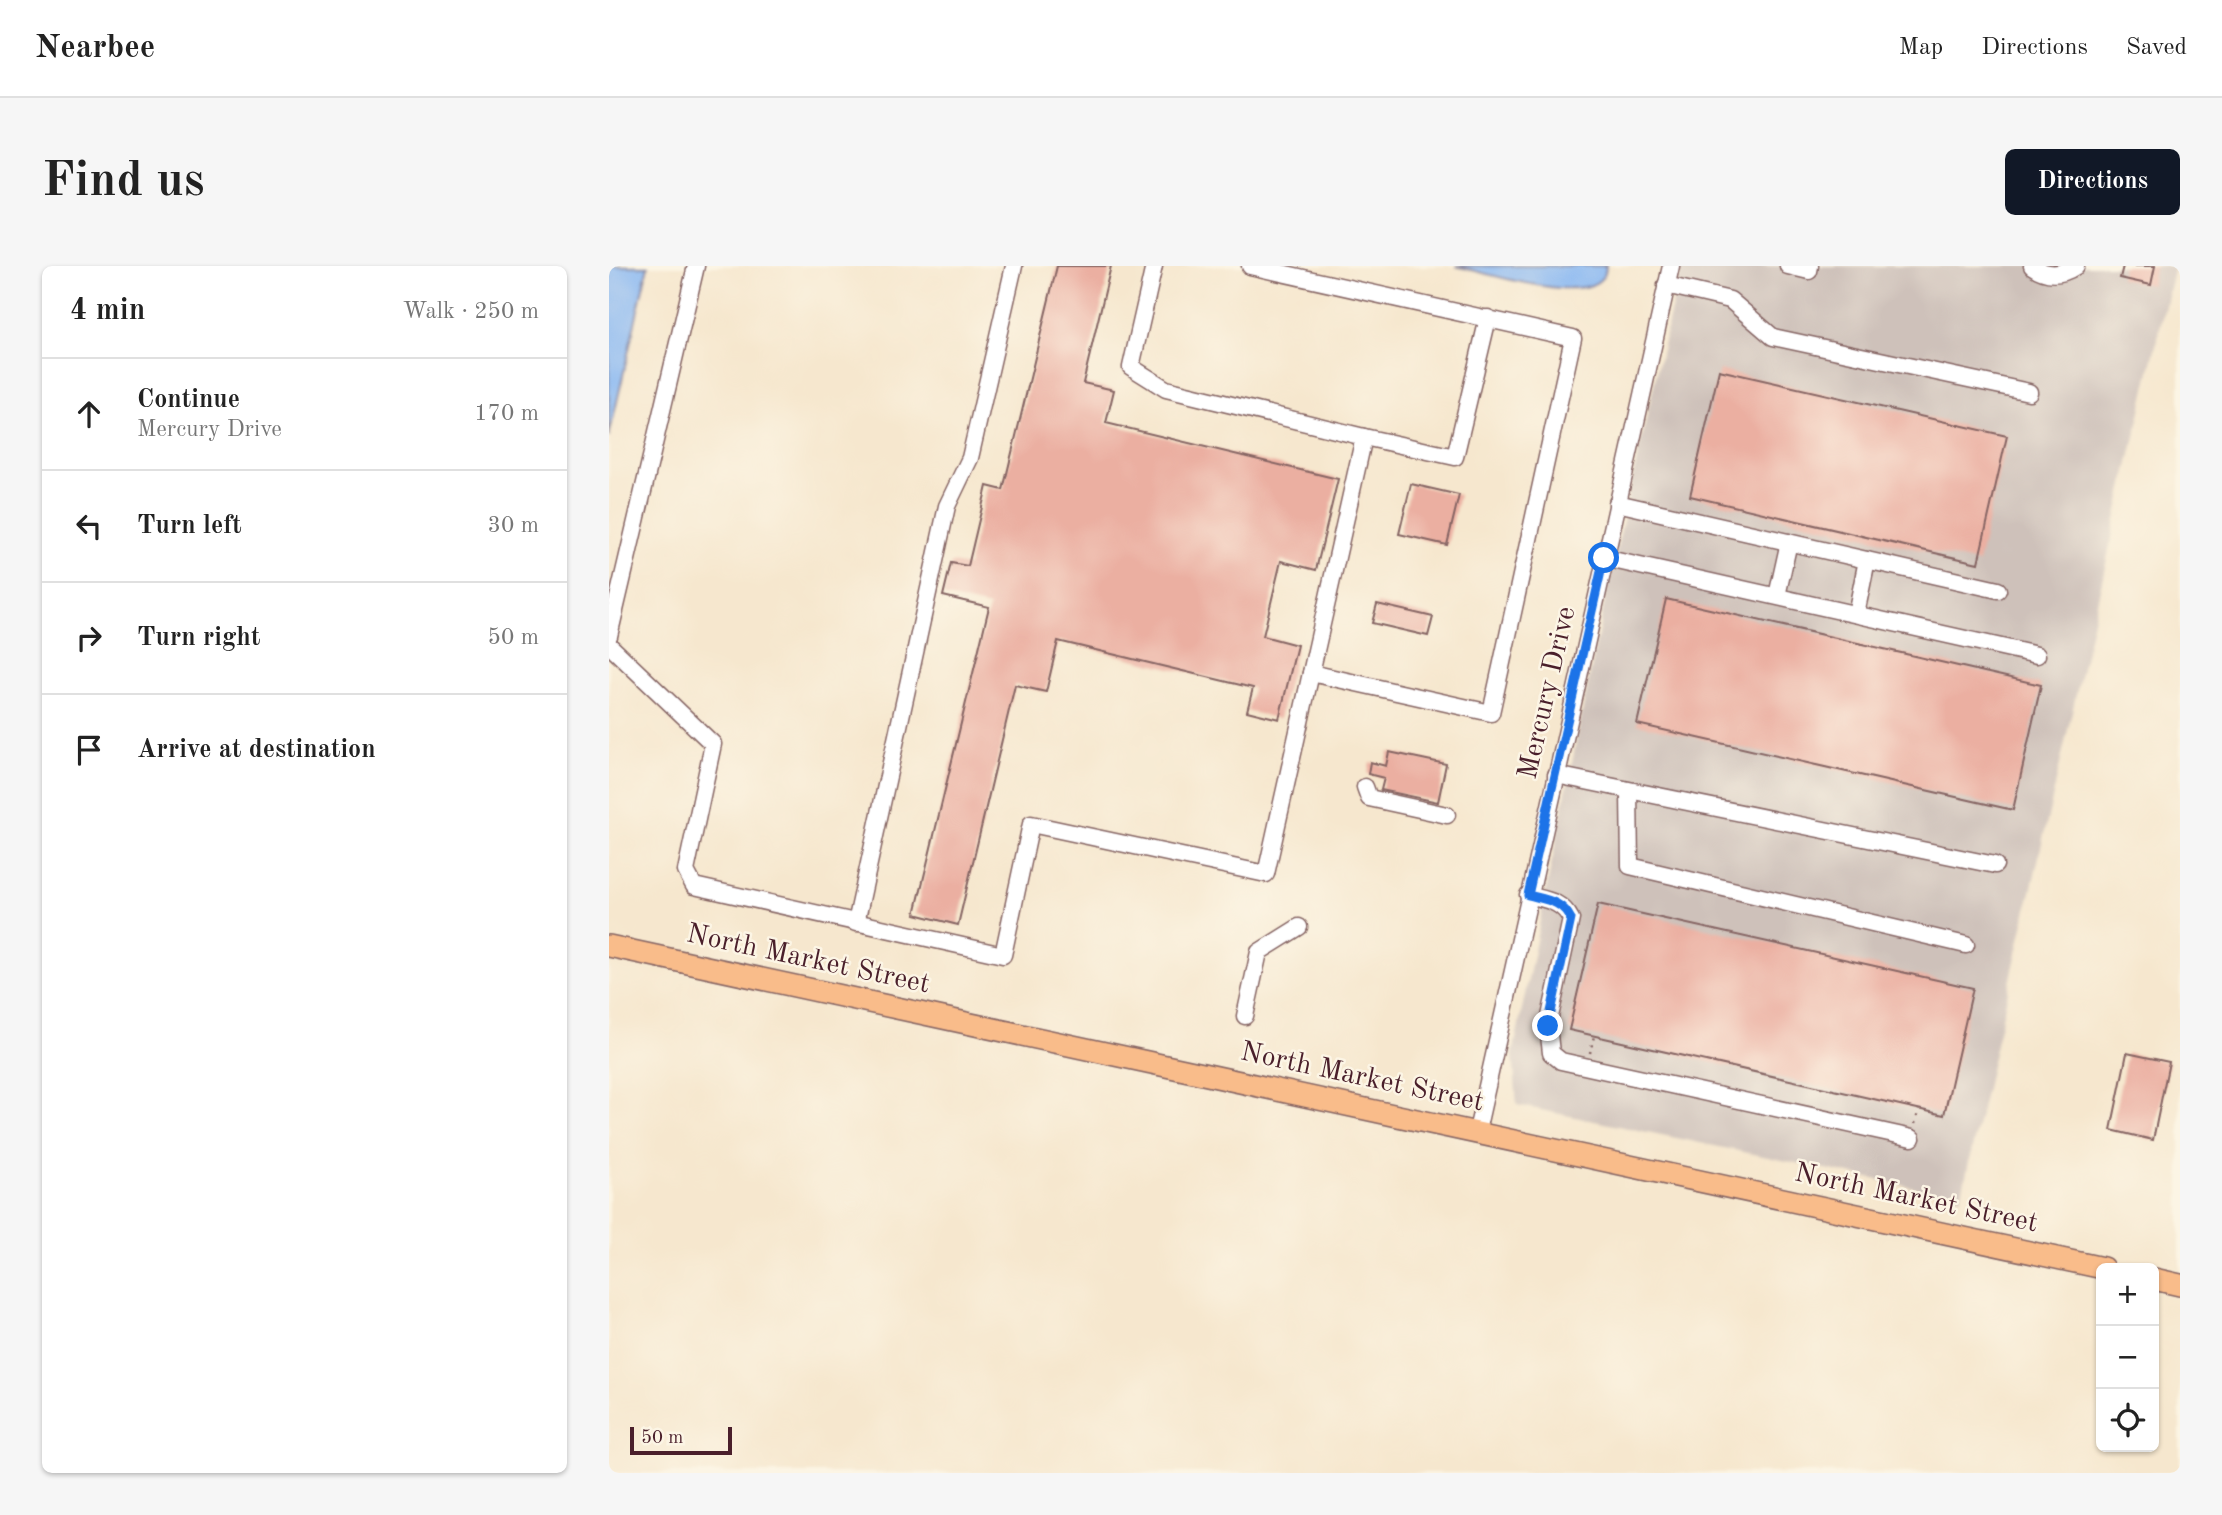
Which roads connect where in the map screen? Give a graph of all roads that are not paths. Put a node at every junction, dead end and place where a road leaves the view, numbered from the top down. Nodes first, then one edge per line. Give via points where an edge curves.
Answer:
1 (696, 266) edge
2 (1014, 266) edge
3 (1154, 266) edge
4 (1250, 266) edge
5 (1671, 266) edge
6 (1788, 266) edge
7 (1810, 266) edge
8 (2032, 266) edge
9 (2076, 266) edge
10 (1666, 285) junction
11 (1488, 318) junction
12 (2029, 392) dead end
13 (1364, 437) junction
14 (1617, 503) junction
15 (1789, 542) junction
16 (1604, 558) junction
17 (1867, 560) junction
18 (1998, 590) dead end
19 (1777, 596) junction
20 (1856, 614) junction
21 (609, 636) edge
22 (609, 645) edge
23 (2037, 655) dead end
24 (1311, 673) junction
25 (1556, 775) junction
26 (1365, 786) dead end
27 (1629, 791) junction
28 (1447, 815) dead end
29 (1995, 865) dead end
30 (1528, 895) junction
31 (856, 923) junction
32 (1299, 928) dead end
33 (1966, 945) dead end
34 (609, 946) edge
35 (1245, 1016) dead end
36 (1476, 1131) junction
37 (1912, 1138) dead end
38 (2096, 1266) edge
39 (2159, 1280) edge
40 (2180, 1285) edge

1 - 21 street
2 - 31 street via 970,458 947,506
3 - 13 street via 1131,368 1166,389
4 - 11 street
5 - 10 street, Mercury Drive
6 - 7 street via 1809,271
8 - 9 street via 2056,274
10 - 12 street via 1730,300 1773,337
10 - 14 street, Mercury Drive
11 - 13 street via 1455,457
11 - 24 street via 1573,338 1491,713
13 - 24 street
14 - 15 street
14 - 16 street, Mercury Drive
15 - 17 street
15 - 19 street
16 - 19 street
16 - 25 street, Mercury Drive
17 - 18 street
17 - 20 street
19 - 20 street
20 - 23 street
22 - 31 street via 713,744 685,871 694,886
24 - 31 street via 1266,874 1031,824 1003,955
25 - 27 street
25 - 30 street, Mercury Drive
26 - 28 street via 1369,798
27 - 29 street
27 - 33 street via 1630,866
30 - 36 street, Mercury Drive
30 - 37 street via 1566,908 1571,919 1548,1026 1551,1053 1561,1061
32 - 35 street via 1259,952
34 - 36 main road, North Market Street
36 - 38 main road, North Market Street
39 - 40 main road

